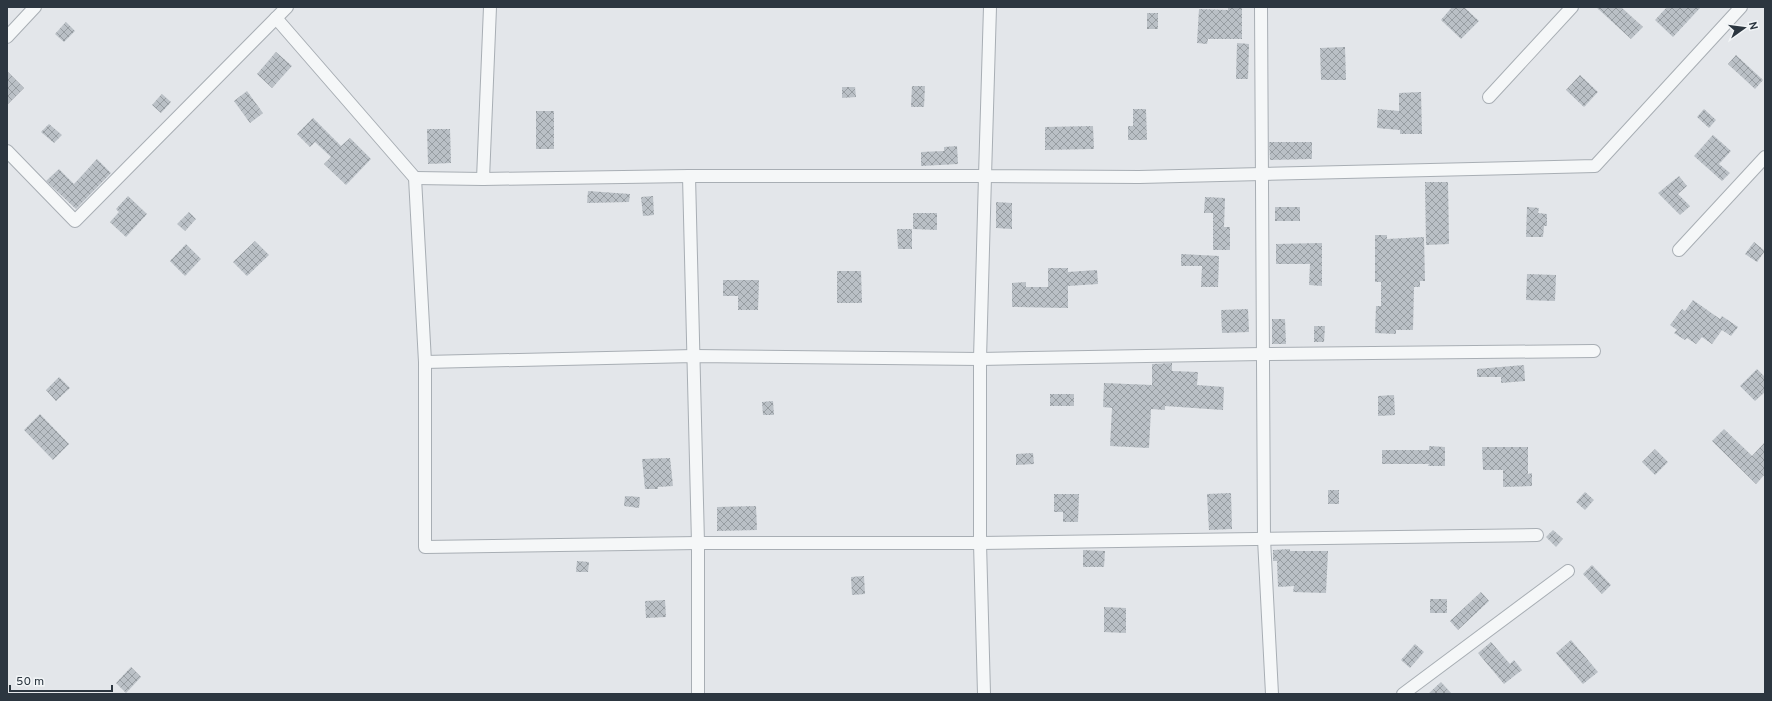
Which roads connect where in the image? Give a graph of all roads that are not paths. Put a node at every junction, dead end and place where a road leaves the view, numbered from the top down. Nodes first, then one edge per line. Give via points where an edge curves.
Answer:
1 (36, 7) edge
2 (287, 7) edge
3 (490, 7) edge
4 (990, 7) edge
5 (1261, 7) edge
6 (1572, 7) edge
7 (1741, 7) edge
8 (276, 18) junction
9 (7, 37) edge
10 (1489, 97) dead end
11 (7, 151) edge
12 (1765, 158) edge
13 (1263, 174) junction
14 (689, 176) junction
15 (985, 176) junction
16 (415, 178) junction
17 (483, 179) junction
18 (1679, 250) dead end
19 (1594, 350) dead end
20 (1262, 354) junction
21 (694, 356) junction
22 (980, 359) junction
23 (424, 362) junction
24 (1537, 535) dead end
25 (1264, 539) junction
26 (698, 543) junction
27 (980, 543) junction
28 (1568, 571) dead end
29 (698, 694) edge
30 (984, 694) edge
31 (1272, 694) edge
32 (1403, 694) edge

1 - 9 street
2 - 8 street
3 - 17 street
4 - 15 street
5 - 13 street
6 - 10 street
7 - 13 street via 1595,166
8 - 11 street via 76,221
8 - 16 street
12 - 18 street
13 - 15 street via 1139,177
13 - 20 street
14 - 15 street
14 - 17 street
14 - 21 street
15 - 22 street
16 - 17 street
16 - 23 street
19 - 20 street
20 - 22 street
20 - 25 street
21 - 22 street
21 - 23 street
21 - 26 street
22 - 27 street
23 - 26 street via 425,547
24 - 25 street
25 - 27 street
25 - 31 street
26 - 27 street
26 - 29 street
27 - 30 street
28 - 32 street

